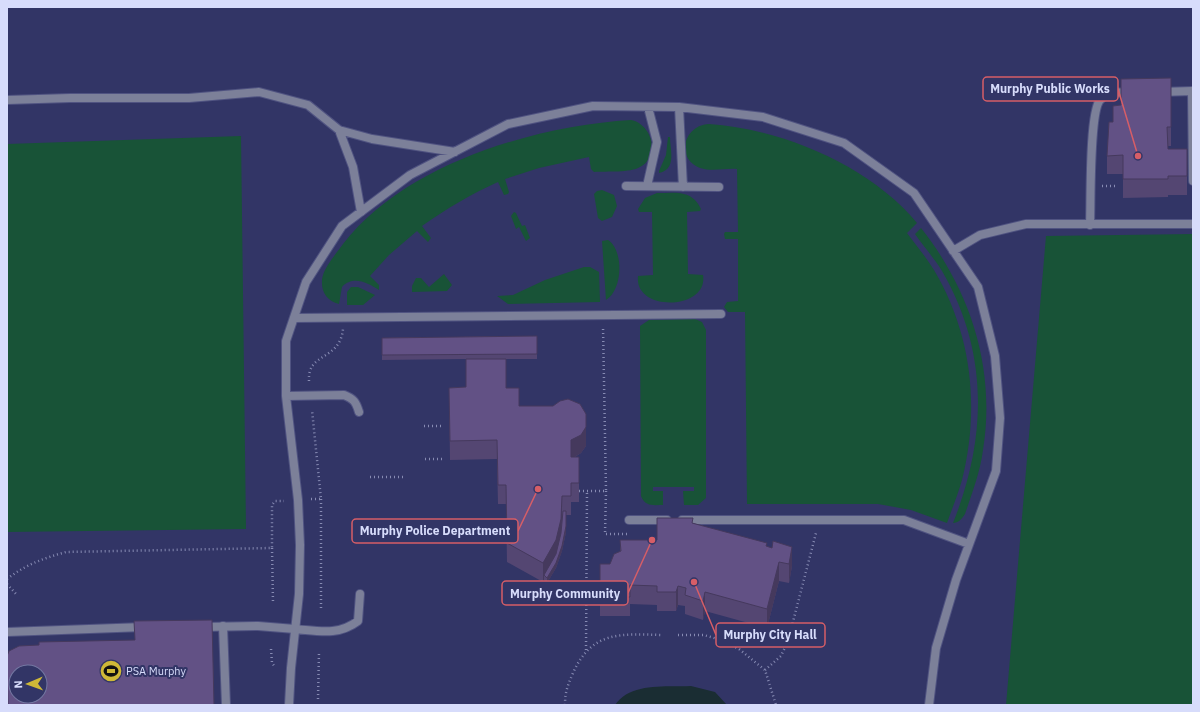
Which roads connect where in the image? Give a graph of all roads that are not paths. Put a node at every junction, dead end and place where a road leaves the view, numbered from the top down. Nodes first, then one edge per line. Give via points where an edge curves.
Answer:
1 (1192, 91) edge
2 (1139, 92) edge
3 (1154, 92) edge
4 (7, 100) edge
5 (648, 107) junction
6 (679, 107) junction
7 (339, 130) junction
8 (455, 152) junction
9 (1193, 181) edge
10 (626, 186) dead end
11 (647, 186) junction
12 (683, 187) junction
13 (720, 187) dead end
14 (361, 212) junction
15 (1193, 224) edge
16 (1090, 225) junction
17 (953, 251) junction
18 (720, 314) dead end
19 (294, 318) junction
20 (286, 396) junction
21 (358, 412) dead end
22 (629, 520) dead end
23 (969, 544) junction
24 (360, 594) dead end
25 (223, 626) junction
26 (151, 627) edge
27 (190, 627) edge
28 (295, 629) junction
29 (7, 632) edge
30 (226, 705) edge
31 (289, 705) edge
32 (930, 705) edge

1 - 3 street
1 - 9 street
2 - 16 street via 1109,93 1098,101 1093,125
4 - 7 street via 189,98 259,92 308,104
5 - 6 street
5 - 8 street via 593,106 508,124
5 - 11 street via 657,142
6 - 12 street
6 - 17 street via 763,117 844,143 914,193
7 - 8 street via 372,139
7 - 14 street via 352,167
8 - 14 street via 410,175
10 - 11 street
11 - 12 street
12 - 13 street
14 - 19 street via 342,226 306,282
15 - 16 street
16 - 17 street via 1026,224 980,235
17 - 23 street via 978,287 995,356 1000,418 996,471
18 - 19 street
19 - 20 street via 286,341
20 - 21 street via 344,395 356,402
20 - 28 street via 298,500 300,545
22 - 23 street via 904,520
23 - 32 street via 936,648
24 - 28 street via 358,621 347,629 325,632
25 - 27 street
25 - 28 street
25 - 30 street
26 - 29 street
28 - 31 street

